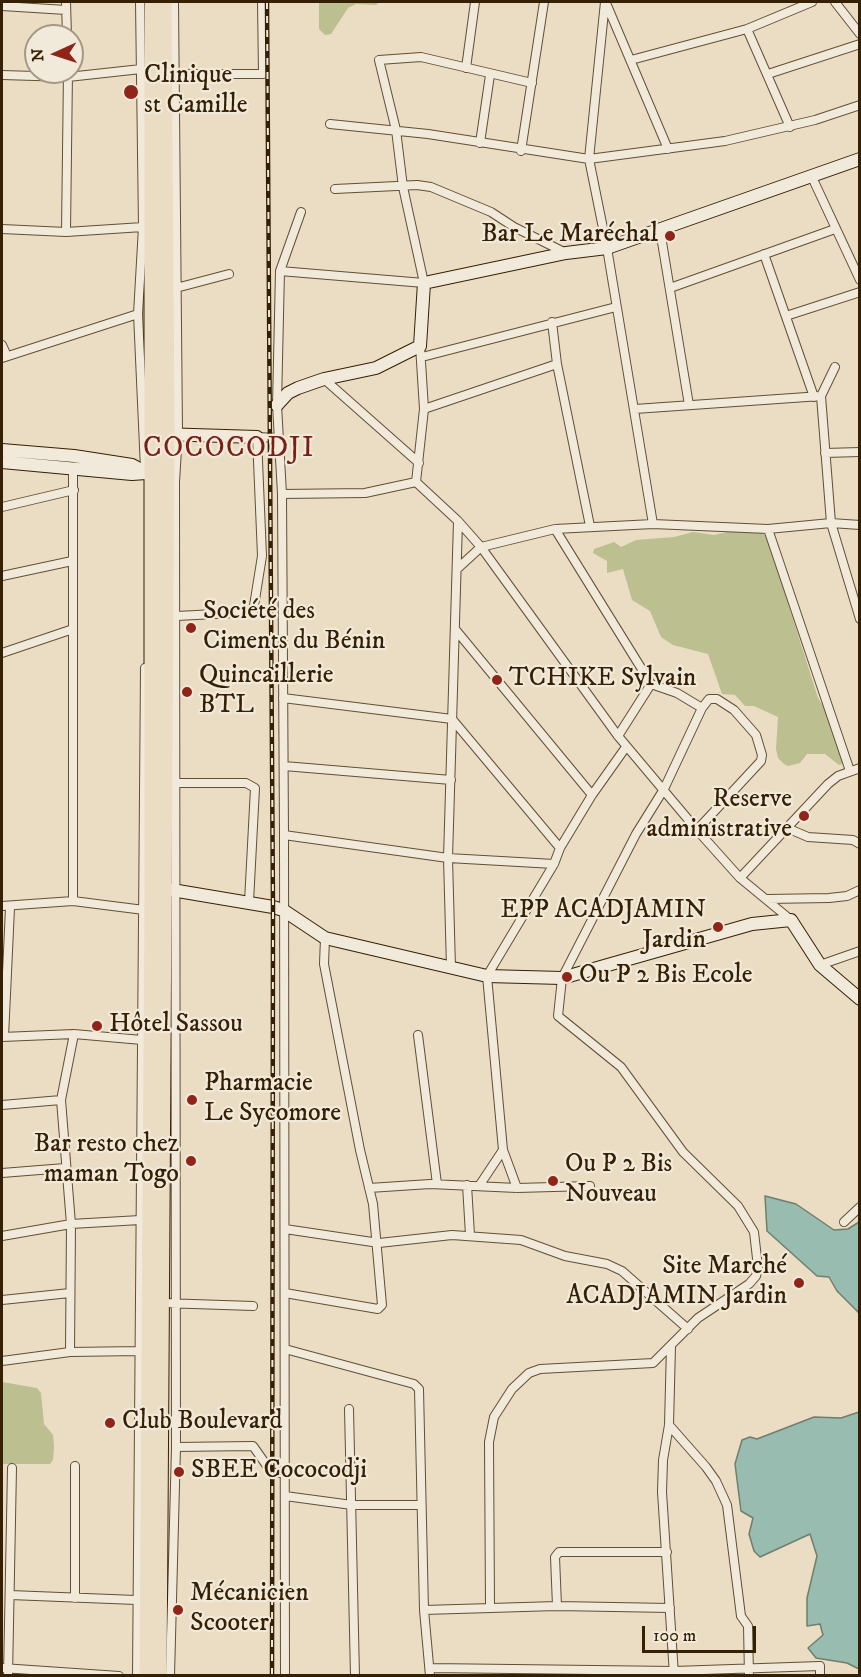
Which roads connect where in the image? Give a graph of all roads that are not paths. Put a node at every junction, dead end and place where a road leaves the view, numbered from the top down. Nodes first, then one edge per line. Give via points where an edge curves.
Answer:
1 (140, 2) edge
2 (153, 2) edge
3 (164, 2) edge
4 (174, 2) edge
5 (262, 2) edge
6 (475, 2) edge
7 (544, 2) edge
8 (605, 2) edge
9 (812, 2) edge
10 (836, 2) edge
11 (2, 6) edge
12 (66, 6) edge
13 (67, 24) edge
14 (747, 29) junction
15 (860, 34) edge
16 (860, 44) edge
17 (631, 60) junction
18 (466, 68) junction
19 (141, 69) junction
20 (84, 74) edge
21 (175, 74) junction
22 (768, 74) junction
23 (2, 75) edge
24 (24, 75) edge
25 (490, 75) junction
26 (532, 83) junction
27 (68, 84) edge
28 (860, 105) edge
29 (330, 124) dead end
30 (790, 126) junction
31 (396, 130) junction
32 (480, 143) junction
33 (669, 149) junction
34 (521, 151) junction
35 (590, 159) junction
36 (860, 159) edge
37 (811, 175) junction
38 (403, 187) junction
39 (335, 189) dead end
40 (301, 212) dead end
41 (143, 227) junction
42 (2, 229) edge
43 (835, 229) junction
44 (660, 230) junction
45 (66, 231) junction
46 (608, 248) junction
47 (566, 253) junction
48 (764, 254) junction
49 (280, 270) junction
50 (229, 274) dead end
51 (860, 280) edge
52 (424, 283) junction
53 (176, 288) junction
54 (670, 288) junction
55 (860, 291) edge
56 (616, 307) junction
57 (138, 314) junction
58 (786, 316) junction
59 (552, 322) junction
60 (2, 345) edge
61 (421, 352) junction
62 (4, 357) edge
63 (557, 364) junction
64 (836, 367) dead end
65 (324, 379) junction
66 (818, 397) junction
67 (277, 405) junction
68 (689, 405) junction
69 (424, 409) junction
70 (634, 409) junction
71 (166, 433) junction
72 (257, 438) junction
73 (279, 438) junction
74 (2, 450) edge
75 (860, 452) edge
76 (825, 453) junction
77 (2, 462) edge
78 (419, 463) junction
79 (73, 469) junction
80 (160, 472) junction
81 (416, 482) junction
82 (74, 490) junction
83 (282, 494) junction
84 (2, 507) edge
85 (458, 520) junction
86 (831, 523) junction
87 (653, 524) junction
88 (860, 525) edge
89 (590, 526) junction
90 (555, 529) junction
91 (768, 529) junction
92 (481, 547) junction
93 (72, 561) junction
94 (457, 569) junction
95 (2, 576) edge
96 (177, 615) junction
97 (860, 619) edge
98 (73, 629) junction
99 (455, 629) junction
100 (2, 653) edge
101 (651, 684) junction
102 (283, 698) junction
103 (702, 708) junction
104 (452, 719) junction
105 (618, 736) junction
106 (626, 747) junction
107 (284, 766) junction
108 (860, 768) edge
109 (850, 771) junction
110 (451, 780) junction
111 (175, 783) junction
112 (664, 789) junction
113 (592, 795) junction
114 (787, 828) junction
115 (697, 830) junction
116 (284, 835) junction
117 (860, 844) edge
118 (560, 848) junction
119 (448, 858) junction
120 (554, 864) junction
121 (740, 878) junction
122 (171, 890) junction
123 (859, 890) edge
124 (767, 899) junction
125 (73, 902) junction
126 (249, 902) junction
127 (6, 907) edge
128 (144, 910) junction
129 (283, 910) junction
130 (791, 920) junction
131 (325, 938) junction
132 (860, 951) edge
133 (820, 965) junction
134 (451, 968) junction
135 (4, 975) edge
136 (487, 976) junction
137 (562, 978) junction
138 (860, 999) edge
139 (74, 1034) junction
140 (418, 1035) dead end
141 (3, 1037) edge
142 (142, 1040) junction
143 (61, 1100) junction
144 (2, 1105) edge
145 (503, 1150) junction
146 (65, 1168) junction
147 (2, 1173) edge
148 (437, 1184) junction
149 (467, 1185) junction
150 (479, 1186) junction
151 (590, 1186) dead end
152 (369, 1188) junction
153 (517, 1188) junction
154 (860, 1207) edge
155 (140, 1220) junction
156 (844, 1222) dead end
157 (71, 1224) junction
158 (285, 1229) junction
159 (470, 1235) junction
160 (2, 1236) edge
161 (379, 1243) junction
162 (70, 1293) junction
163 (285, 1293) junction
164 (2, 1300) edge
165 (170, 1303) junction
166 (253, 1306) dead end
167 (688, 1329) junction
168 (671, 1346) junction
169 (285, 1348) junction
170 (139, 1351) junction
171 (70, 1352) junction
172 (2, 1361) edge
173 (349, 1409) dead end
174 (669, 1425) junction
175 (177, 1447) junction
176 (75, 1466) dead end
177 (12, 1468) dead end
178 (285, 1473) junction
179 (285, 1496) junction
180 (352, 1505) junction
181 (420, 1505) junction
182 (667, 1552) junction
183 (10, 1594) junction
184 (75, 1598) junction
185 (136, 1600) junction
186 (557, 1606) junction
187 (490, 1607) junction
188 (670, 1608) junction
189 (424, 1610) junction
190 (6, 1670) edge
191 (430, 1672) edge
192 (749, 1672) edge
193 (674, 1673) edge
194 (62, 1674) edge
195 (119, 1676) edge
196 (137, 1676) edge
197 (147, 1676) edge
198 (159, 1676) edge
199 (170, 1676) edge
200 (285, 1676) edge
201 (355, 1676) edge
202 (820, 1676) edge

1 - 19 street
2 - 71 highway
3 - 71 highway
4 - 21 street
5 - 21 street via 263,74
6 - 18 street
7 - 26 street
8 - 17 street
8 - 35 street
9 - 14 street
10 - 15 street
11 - 12 street
12 - 13 street
14 - 17 street
14 - 22 street
16 - 22 street
17 - 33 street
18 - 25 street
18 - 31 street via 421,57 379,60
19 - 20 street
19 - 41 street
21 - 53 street
22 - 30 street
23 - 24 street
25 - 26 street
25 - 32 street
26 - 34 street
27 - 45 street
28 - 30 street
29 - 31 street
30 - 33 street
31 - 32 street
31 - 38 street
32 - 34 street
33 - 35 street
34 - 35 street
35 - 46 street
36 - 37 street
37 - 43 street
37 - 44 street
38 - 39 street
38 - 47 street via 431,187 449,193
38 - 52 street
40 - 49 street
41 - 45 street
41 - 57 street
42 - 45 street
43 - 48 street
43 - 51 street
44 - 46 street
44 - 54 street
46 - 47 street
46 - 56 street
47 - 52 street
48 - 54 street
48 - 58 street
49 - 52 street
49 - 67 street
50 - 53 street
52 - 61 street
53 - 71 street
54 - 68 street
55 - 58 street
56 - 59 street
56 - 70 street
57 - 62 street
57 - 80 street
58 - 66 street
59 - 61 street
59 - 63 street
60 - 62 street
61 - 65 street via 376,368
61 - 69 street
63 - 69 street
63 - 89 street
64 - 66 street
65 - 67 street via 288,393
65 - 78 street
66 - 68 street
66 - 76 street
67 - 73 street
68 - 70 street
69 - 78 street
70 - 87 street
71 - 72 street
71 - 80 highway
71 - 80 street
72 - 73 street
72 - 96 street via 261,556 253,612
73 - 83 street
74 - 80 street via 74,456
75 - 76 street
76 - 86 street
77 - 79 street
78 - 81 street
79 - 80 street
79 - 82 street
80 - 96 street
80 - 122 highway
80 - 128 street
80 - 197 highway
81 - 83 street via 364,493
81 - 85 street
82 - 84 street
82 - 93 street
83 - 102 street
85 - 92 street
85 - 94 street
86 - 88 street
86 - 91 street
86 - 97 street
87 - 89 street
87 - 91 street
89 - 90 street
90 - 92 street
90 - 101 street
91 - 109 street
92 - 94 street
92 - 105 street
93 - 95 street
93 - 98 street
94 - 99 street
96 - 111 street
98 - 100 street
98 - 125 street
99 - 104 street
99 - 113 street
101 - 103 street
101 - 105 street
102 - 104 street
102 - 107 street
103 - 112 street
103 - 115 street via 713,698 734,710 756,735 762,755 761,761
104 - 110 street
104 - 118 street
105 - 106 street
106 - 112 street
106 - 113 street
107 - 110 street
107 - 116 street
108 - 109 street
109 - 114 street via 828,784
110 - 119 street
111 - 122 street
111 - 126 street via 246,783 255,788
112 - 115 street
112 - 137 street via 636,834
113 - 118 street
114 - 117 street via 808,837 853,840
114 - 121 street
115 - 121 street
116 - 119 street
116 - 129 street
118 - 120 street
119 - 120 street
119 - 134 street
120 - 136 street
121 - 124 street
122 - 126 street
122 - 165 highway
123 - 124 street via 829,898
124 - 130 street
125 - 127 street
125 - 128 street
126 - 129 street
127 - 135 street
128 - 142 street
129 - 131 street
129 - 158 street
130 - 133 street
130 - 137 street via 752,924
131 - 134 street
131 - 152 street via 324,964
132 - 133 street
133 - 138 street
134 - 136 street
135 - 141 street
136 - 137 street
136 - 145 street
137 - 167 street via 558,1016 621,1067 683,1152 738,1206 754,1232 756,1276
139 - 141 street
139 - 142 street
139 - 143 street
140 - 148 street
142 - 155 street
143 - 144 street
143 - 146 street
145 - 150 street
145 - 153 street
146 - 147 street
146 - 157 street
148 - 149 street
148 - 152 street
149 - 150 street
149 - 159 street
150 - 153 street
151 - 153 street
152 - 161 street
154 - 156 street
155 - 157 street
155 - 170 street
157 - 160 street
157 - 162 street
158 - 161 street
158 - 163 street
159 - 161 street
159 - 167 street via 514,1239 565,1256 606,1264 625,1273
161 - 163 street via 382,1305 378,1309
162 - 164 street
162 - 171 street
163 - 169 street
165 - 166 street
165 - 175 street
165 - 198 highway
167 - 168 street
168 - 174 street
168 - 187 street via 652,1363 540,1369 529,1373 502,1402 489,1442
169 - 178 street
169 - 181 street via 417,1386
170 - 171 street
170 - 185 street
171 - 172 street
173 - 180 street
174 - 182 street via 663,1460
174 - 192 street via 716,1481 726,1505 741,1616 748,1626
175 - 178 street via 253,1446 272,1473
175 - 199 street
176 - 184 street
177 - 183 street
178 - 179 street
179 - 180 street
179 - 200 street
180 - 181 street
180 - 201 street
181 - 189 street
182 - 186 street via 559,1552 555,1557
182 - 188 street
183 - 184 street
183 - 190 street
184 - 185 street
185 - 196 street
186 - 187 street
186 - 188 street
187 - 189 street
188 - 193 street
189 - 191 street
190 - 194 street
191 - 193 street
192 - 193 street
192 - 202 street via 820,1666
194 - 195 street

